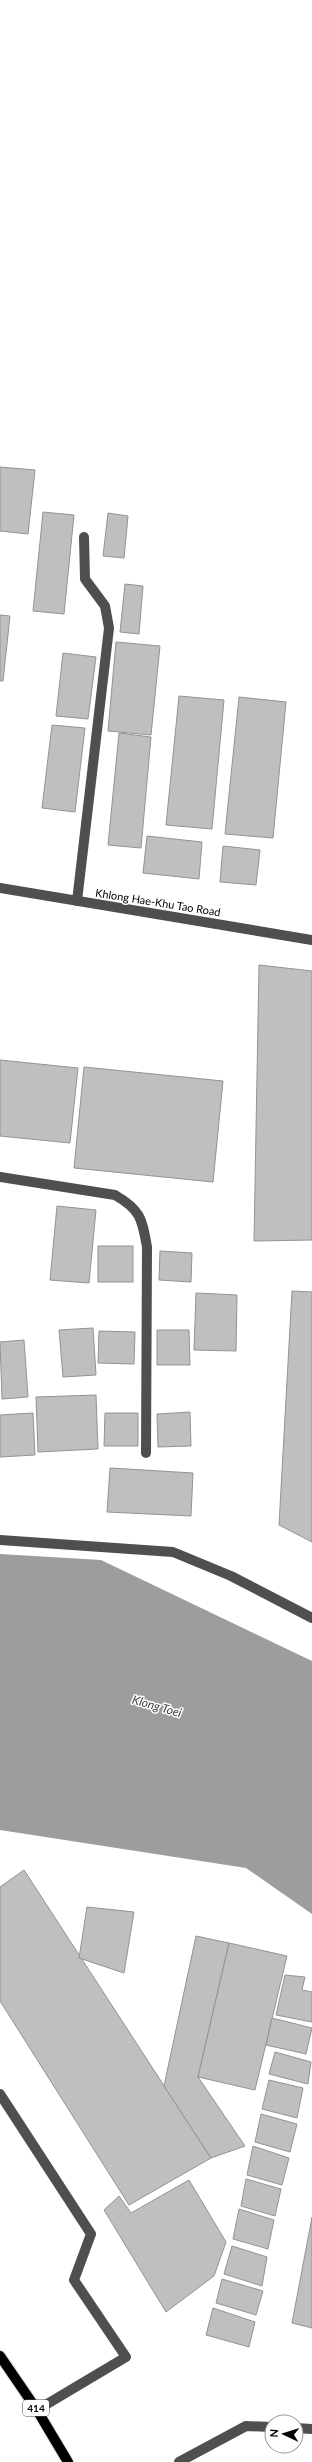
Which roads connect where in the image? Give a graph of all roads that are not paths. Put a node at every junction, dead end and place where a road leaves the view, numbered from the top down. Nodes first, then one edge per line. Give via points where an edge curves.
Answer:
1 (84, 537) dead end
2 (0, 888) edge
3 (77, 901) junction
4 (312, 940) edge
5 (0, 1177) edge
6 (146, 1453) dead end
7 (0, 1540) edge
8 (312, 1618) edge
9 (0, 2094) edge
10 (0, 2356) edge
11 (37, 2410) junction
12 (264, 2427) edge
13 (68, 2462) edge
14 (179, 2462) edge

1 - 3 street via 85,579 105,606 109,628
2 - 3 street, Khlong Hae-Khu Tao Road
3 - 4 street, Khlong Hae-Khu Tao Road
5 - 6 street via 115,1195 130,1204 142,1218 147,1247
7 - 8 street via 173,1552 231,1576
9 - 11 street via 91,2234 74,2280 126,2356
10 - 11 main road, 414
11 - 13 main road, 414
12 - 14 street via 246,2426

